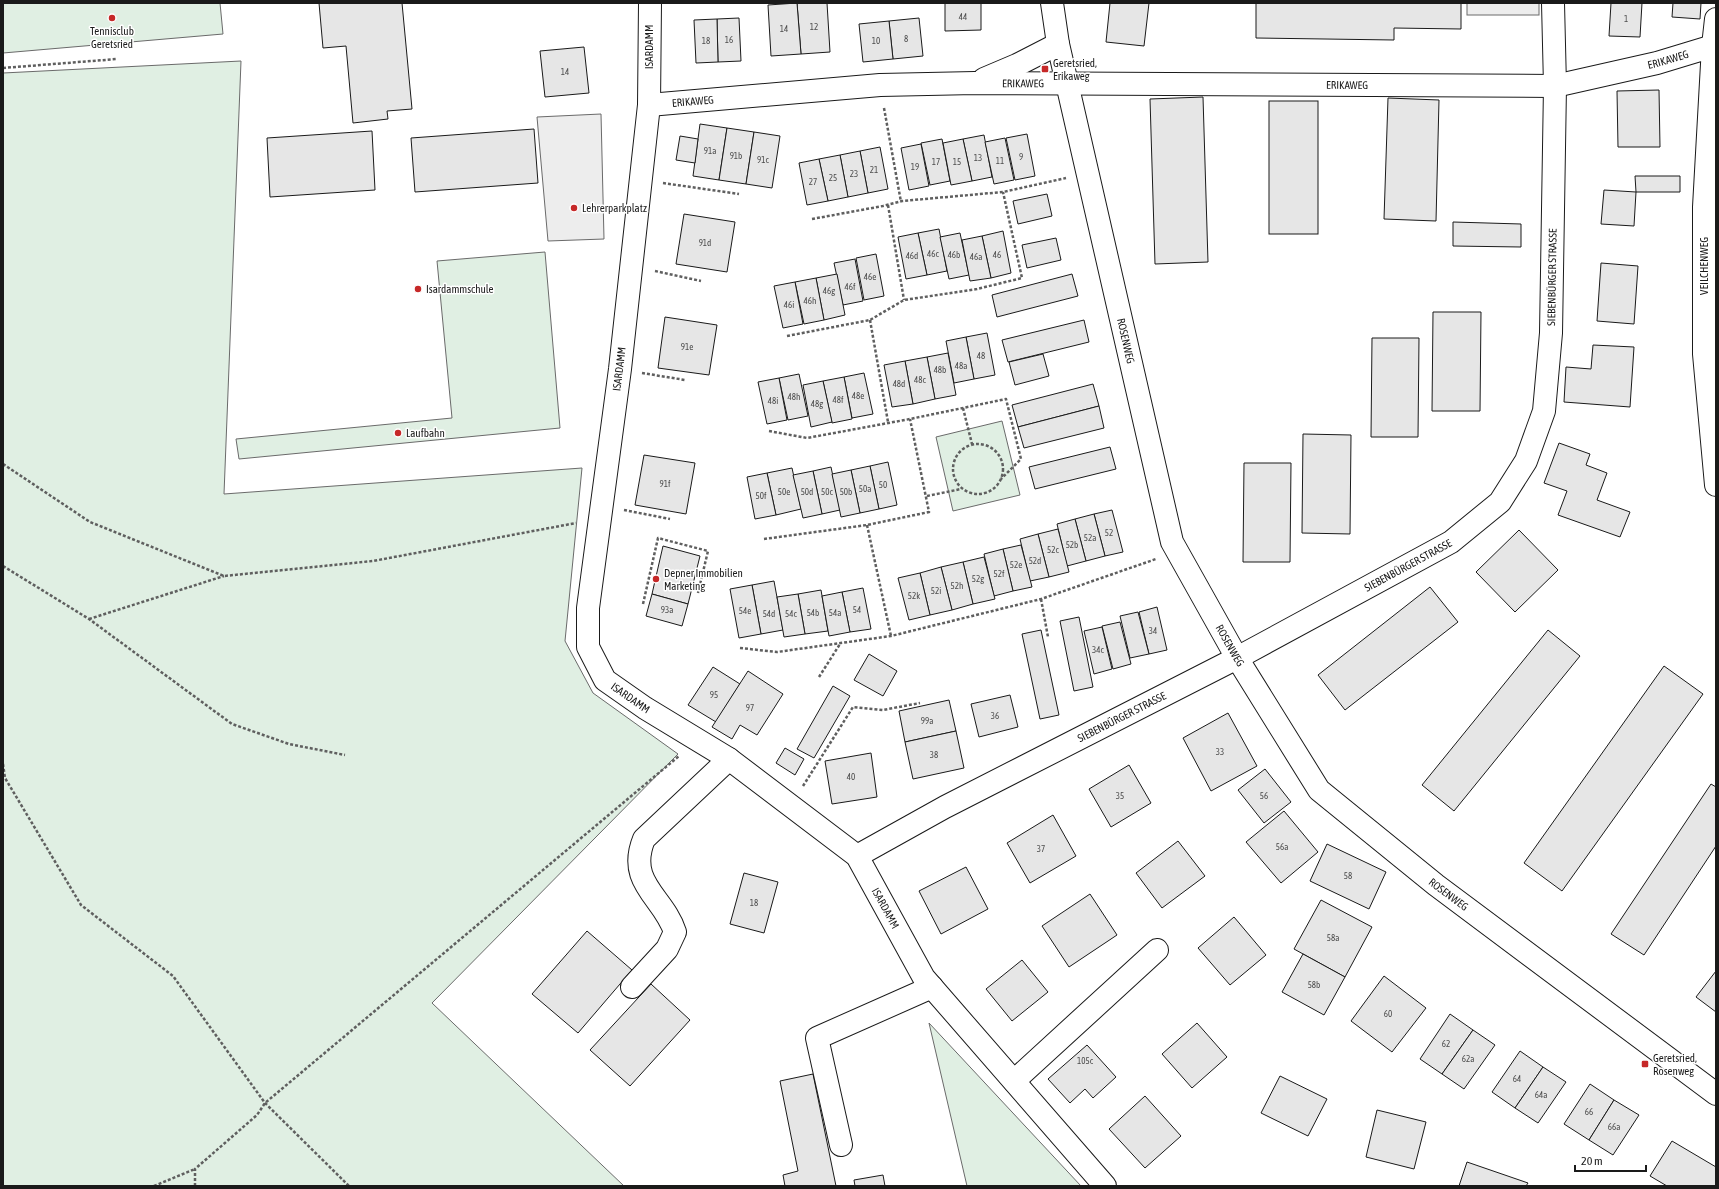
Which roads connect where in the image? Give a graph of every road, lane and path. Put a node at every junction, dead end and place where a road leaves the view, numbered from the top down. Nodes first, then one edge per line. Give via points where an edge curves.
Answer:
1 (650, 3) edge
2 (1052, 3) edge
3 (1553, 3) edge
4 (1716, 19) edge
5 (1058, 44) junction
6 (1715, 46) edge
7 (117, 59) dead end
8 (3, 68) edge
9 (975, 83) junction
10 (1068, 83) junction
11 (880, 84) junction
12 (1555, 86) junction
13 (649, 105) junction
14 (1088, 173) junction
15 (641, 179) junction
16 (1003, 192) junction
17 (739, 194) dead end
18 (901, 202) junction
19 (888, 205) junction
20 (1710, 208) edge
21 (812, 219) dead end
22 (630, 265) junction
23 (701, 281) dead end
24 (904, 300) junction
25 (870, 320) junction
26 (787, 336) dead end
27 (620, 369) junction
28 (685, 380) dead end
29 (963, 408) junction
30 (910, 419) junction
31 (888, 422) junction
32 (769, 431) dead end
33 (972, 444) junction
34 (3, 464) edge
35 (1001, 479) junction
36 (1716, 485) edge
37 (961, 489) junction
38 (927, 496) junction
39 (601, 512) junction
40 (670, 519) dead end
41 (867, 525) junction
42 (764, 539) dead end
43 (1177, 552) junction
44 (3, 566) edge
45 (224, 576) junction
46 (698, 593) dead end
47 (1041, 598) junction
48 (643, 604) dead end
49 (89, 619) junction
50 (891, 636) junction
51 (1048, 637) dead end
52 (840, 644) junction
53 (740, 648) dead end
54 (1237, 658) junction
55 (819, 677) dead end
56 (920, 703) dead end
57 (698, 740) junction
58 (345, 755) dead end
59 (729, 760) junction
60 (3, 764) edge
61 (792, 805) junction
62 (857, 856) junction
63 (1157, 950) dead end
64 (932, 987) junction
65 (632, 988) dead end
66 (1014, 1081) junction
67 (1716, 1094) edge
68 (265, 1103) junction
69 (841, 1145) dead end
70 (195, 1169) junction
71 (154, 1186) edge
72 (195, 1186) edge
73 (349, 1186) edge
74 (1105, 1186) edge

1 - 13 street, ISARDAMM
2 - 5 street, ROSENWEG
3 - 12 street, SIEBENBÜRGER STRASSE
4 - 6 street, VEILCHENWEG
5 - 9 street, ERIKAWEG
5 - 10 street, ROSENWEG
6 - 12 street, ERIKAWEG via 1657,63
6 - 20 street, VEILCHENWEG
7 - 8 path
9 - 10 street, ERIKAWEG
9 - 11 street, ERIKAWEG
10 - 12 street, ERIKAWEG
10 - 14 street, ROSENWEG
11 - 13 street, ERIKAWEG
11 - 18 path
12 - 54 street, SIEBENBÜRGER STRASSE via 1551,333 1544,412 1526,461 1500,502 1451,542
13 - 15 street, ISARDAMM
14 - 16 path
14 - 43 street, ROSENWEG via 1172,542
15 - 17 path
15 - 22 street, ISARDAMM
16 - 18 path
16 - 24 path via 1022,278 977,289
18 - 19 path
19 - 21 path
19 - 24 path
20 - 36 street, VEILCHENWEG via 1704,354
22 - 23 path
22 - 27 street, ISARDAMM
24 - 25 path
25 - 26 path
25 - 31 path
27 - 28 path
27 - 39 street, ISARDAMM
29 - 30 path
29 - 33 path
29 - 35 path via 1006,399 1021,459
30 - 31 path
30 - 38 path
31 - 32 path via 807,438
33 - 35 path via 988,445 1000,456 1003,471
33 - 37 path via 958,452 952,467 953,475
34 - 45 path via 90,522
35 - 37 path via 997,486 984,494
37 - 38 path
38 - 41 path via 929,512
39 - 40 path
39 - 45 path via 373,562
39 - 57 street, ISARDAMM via 588,608 588,647 605,680
41 - 42 path
41 - 50 path
43 - 47 path
43 - 54 street, ROSENWEG
44 - 49 path
45 - 49 path
46 - 48 path via 708,551 658,538
47 - 50 path
47 - 51 path
49 - 58 path via 232,724 289,744
50 - 52 path
52 - 53 path via 776,652
52 - 55 path
54 - 62 street, SIEBENBÜRGER STRASSE via 945,807
54 - 67 street, ROSENWEG via 1319,790 1436,885
56 - 61 path via 883,710 853,707
57 - 59 street, ISARDAMM
57 - 68 path
59 - 61 street, ISARDAMM
59 - 65 street via 644,839 639,852 644,884 672,922 675,932 667,949
60 - 68 path via 5,778 81,905 173,976
61 - 62 street, ISARDAMM
62 - 64 street, ISARDAMM via 924,978
63 - 66 street
64 - 66 street, ISARDAMM
64 - 69 street via 817,1038
66 - 74 street, ISARDAMM
68 - 70 path via 257,1115
68 - 73 path
70 - 71 path
70 - 72 path

